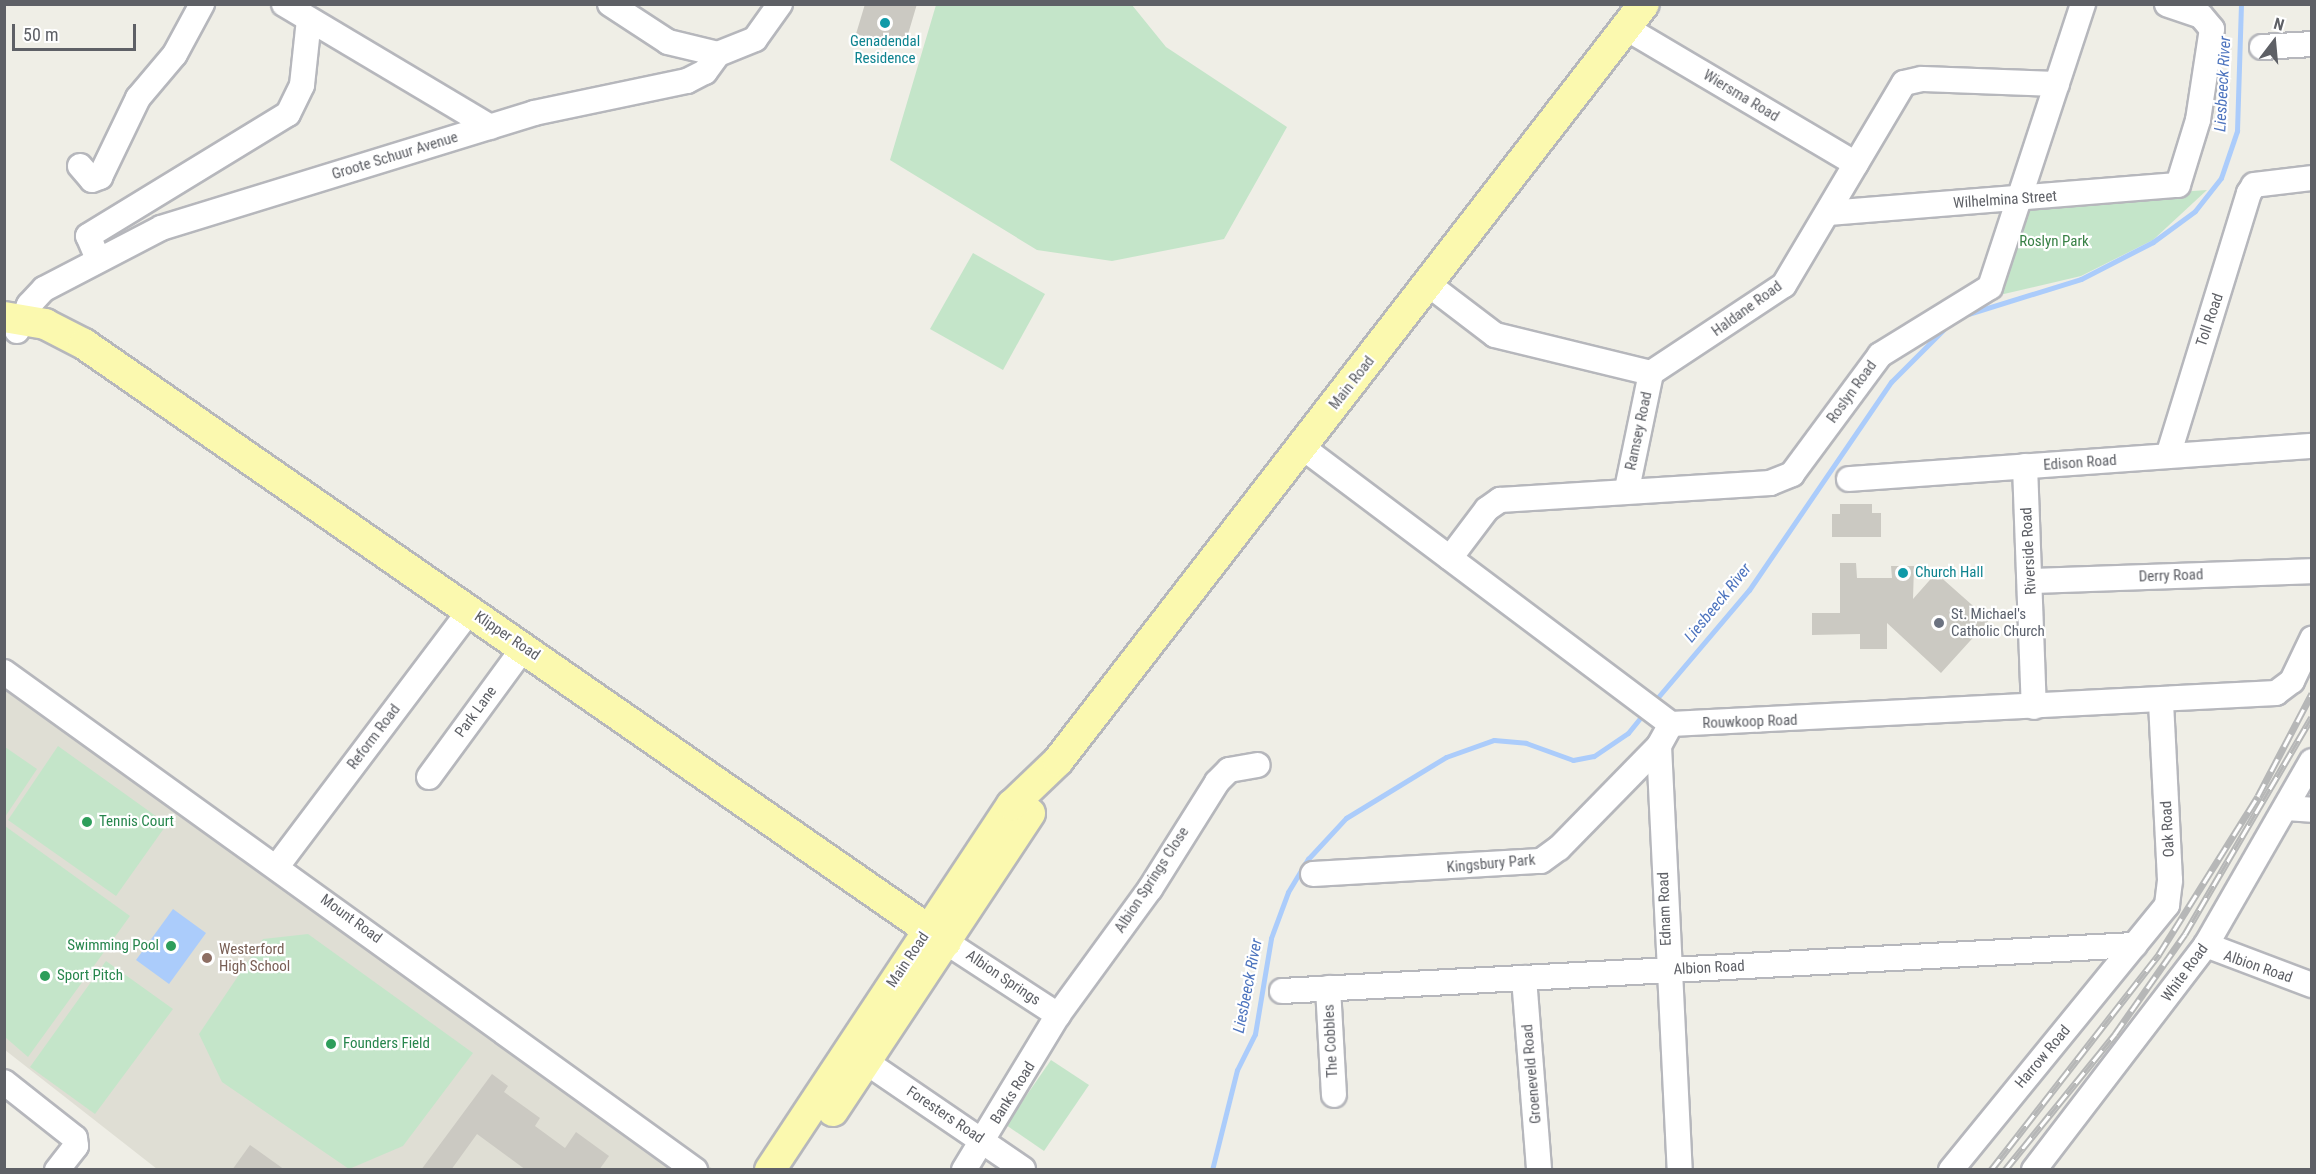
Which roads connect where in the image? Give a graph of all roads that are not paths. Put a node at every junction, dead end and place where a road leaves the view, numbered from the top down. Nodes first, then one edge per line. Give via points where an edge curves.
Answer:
1 (202, 4) edge
2 (284, 4) edge
3 (610, 4) edge
4 (780, 4) edge
5 (1644, 4) edge
6 (2083, 4) edge
7 (2167, 4) edge
8 (309, 20) junction
9 (1626, 28) junction
10 (2312, 44) edge
11 (2262, 47) dead end
12 (718, 54) junction
13 (2057, 84) junction
14 (490, 127) junction
15 (1856, 164) junction
16 (80, 166) dead end
17 (2312, 178) edge
18 (2020, 199) junction
19 (1828, 213) junction
20 (98, 259) junction
21 (1428, 284) junction
22 (12, 325) edge
23 (1651, 373) junction
24 (2312, 446) edge
25 (1302, 447) junction
26 (2168, 456) junction
27 (2025, 466) junction
28 (1849, 479) dead end
29 (1627, 489) junction
30 (1450, 558) junction
31 (2312, 571) edge
32 (2031, 581) junction
33 (470, 610) junction
34 (2312, 639) edge
35 (524, 647) junction
36 (4, 672) edge
37 (2161, 700) junction
38 (2034, 707) junction
39 (1657, 714) junction
40 (1659, 746) junction
41 (2312, 761) edge
42 (1258, 765) dead end
43 (429, 777) dead end
44 (2286, 808) junction
45 (2312, 810) edge
46 (278, 865) junction
47 (1314, 874) dead end
48 (937, 936) junction
49 (2135, 945) junction
50 (2206, 945) junction
51 (1668, 970) junction
52 (1524, 978) junction
53 (2312, 985) edge
54 (1328, 988) junction
55 (1282, 991) dead end
56 (1058, 1015) junction
57 (866, 1062) junction
58 (4, 1082) edge
59 (1334, 1095) dead end
60 (982, 1141) junction
61 (1023, 1169) edge
62 (57, 1170) edge
63 (695, 1170) edge
64 (770, 1170) edge
65 (795, 1170) edge
66 (964, 1170) edge
67 (1539, 1170) edge
68 (1680, 1170) edge
69 (1950, 1170) edge
70 (2034, 1170) edge

1 - 16 street via 175,54 138,98 100,177 92,180
2 - 8 street
3 - 12 street via 668,42
4 - 12 street, Groote Schuur Avenue via 755,39
5 - 9 main road, Main Road
6 - 13 street, Roslyn Road
7 - 18 street, Wilhelmina Street via 2201,16 2212,29 2198,120 2180,182 2174,187
8 - 14 street
8 - 20 street via 302,85 288,114 88,236
9 - 15 street, Wiersma Road
9 - 21 main road, Main Road
10 - 11 street
12 - 14 street, Groote Schuur Avenue via 705,72 687,81
13 - 15 street, Haldane Road via 1910,80 1898,89
13 - 18 street, Roslyn Road
14 - 20 street, Groote Schuur Avenue via 161,228
15 - 19 street, Haldane Road
17 - 26 street, Toll Road via 2254,185
18 - 19 street, Wilhelmina Street
18 - 29 street, Roslyn Road via 1990,287 1880,355 1792,474 1770,483
19 - 23 street, Haldane Road via 1776,292
20 - 22 street, Groote Schuur Avenue via 45,289
21 - 23 street via 1495,336
21 - 25 main road, Main Road
22 - 33 main road, Klipper Road via 84,344
23 - 29 street, Ramsey Road
24 - 26 street, Edison Road
25 - 30 street
25 - 48 main road, Main Road via 1059,761
26 - 27 street, Edison Road
27 - 28 street, Edison Road
27 - 32 street, Riverside Road
29 - 30 street, Roslyn Road via 1500,500 1487,509
30 - 39 street
31 - 32 street, Derry Road
32 - 38 street, Riverside Road
33 - 35 main road, Klipper Road
33 - 46 street, Reform Road
34 - 37 street, Rouwkoop Road via 2288,686 2266,694
35 - 43 street, Park Lane
35 - 48 main road, Klipper Road
36 - 46 street, Mount Road
37 - 38 street, Rouwkoop Road
37 - 49 street, Oak Road via 2171,892 2165,909
38 - 39 street, Rouwkoop Road
39 - 40 street
40 - 47 street, Kingsbury Park via 1559,848 1541,861
40 - 51 street, Ednam Road
41 - 44 street, White Road
42 - 56 street, Albion Springs Close via 1229,770 1217,782 1150,889
44 - 45 street
44 - 50 street, White Road
46 - 63 street, Mount Road
48 - 56 street, Albion Springs
48 - 57 main road, Main Road
48 - 64 main road, Main Road
49 - 51 street, Albion Road
49 - 69 street, Harrow Road
50 - 53 street, Albion Road
50 - 70 street, White Road
51 - 52 street, Albion Road
51 - 68 street, Ednam Road
52 - 54 street, Albion Road
52 - 67 street, Groeneveld Road
54 - 55 street, Albion Road
54 - 59 street, The Cobbles
56 - 60 street, Banks Road
57 - 60 street, Foresters Road
57 - 65 main road, Main Road
58 - 62 street via 72,1135 76,1146
60 - 61 street, Foresters Road
60 - 66 street, Banks Road

